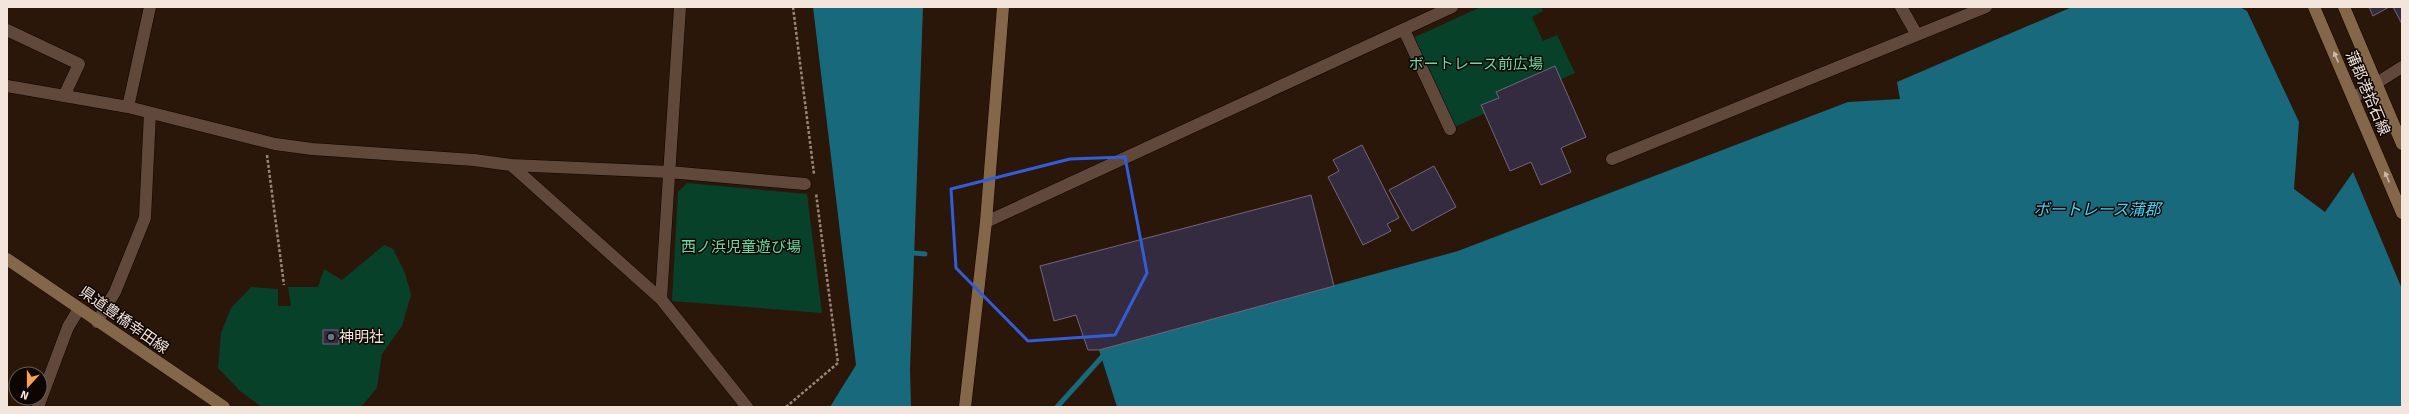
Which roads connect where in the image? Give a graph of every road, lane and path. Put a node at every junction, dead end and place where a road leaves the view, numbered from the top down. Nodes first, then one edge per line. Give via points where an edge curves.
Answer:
1 (150, 7) edge
2 (680, 7) edge
3 (793, 7) edge
4 (1003, 7) edge
5 (1452, 7) edge
6 (1901, 7) edge
7 (1986, 7) edge
8 (2314, 7) edge
9 (2344, 7) edge
10 (7, 30) edge
11 (1404, 30) junction
12 (1917, 35) junction
13 (2402, 67) edge
14 (2377, 83) junction
15 (7, 86) edge
16 (64, 96) junction
17 (2353, 98) junction
18 (128, 107) junction
19 (150, 113) junction
20 (1450, 129) dead end
21 (265, 141) junction
22 (2402, 144) edge
23 (1612, 159) dead end
24 (511, 165) junction
25 (669, 172) junction
26 (812, 185) junction
27 (2402, 213) edge
28 (986, 222) junction
29 (7, 259) edge
30 (284, 285) dead end
31 (661, 299) junction
32 (79, 309) junction
33 (96, 322) junction
34 (38, 407) edge
35 (224, 407) edge
36 (747, 407) edge
37 (786, 407) edge
38 (965, 407) edge

1 - 18 street
2 - 25 street
3 - 26 path
4 - 28 main road
5 - 11 street
6 - 12 street
7 - 12 street
17 -> 8 main road, 蒲郡港拾石線
9 - 14 main road, 蒲郡港拾石線
10 - 16 street via 79,64
11 - 20 street
11 - 28 street
12 - 23 street
13 - 14 street
14 - 17 street
14 - 22 main road, 蒲郡港拾石線
15 - 16 street
16 - 18 street
27 -> 17 main road, 蒲郡港拾石線
18 - 19 street
19 - 21 street
19 - 33 street via 145,218 115,292
21 - 24 street via 312,149 474,160
21 - 30 path
24 - 25 street
24 - 31 street
25 - 26 street
25 - 31 street
26 - 37 path via 838,363
28 - 38 main road
29 - 32 main road, 県道豊橋幸田線
31 - 36 street
32 - 33 main road, 県道豊橋幸田線
32 - 34 street via 68,328
33 - 35 main road, 県道豊橋幸田線

